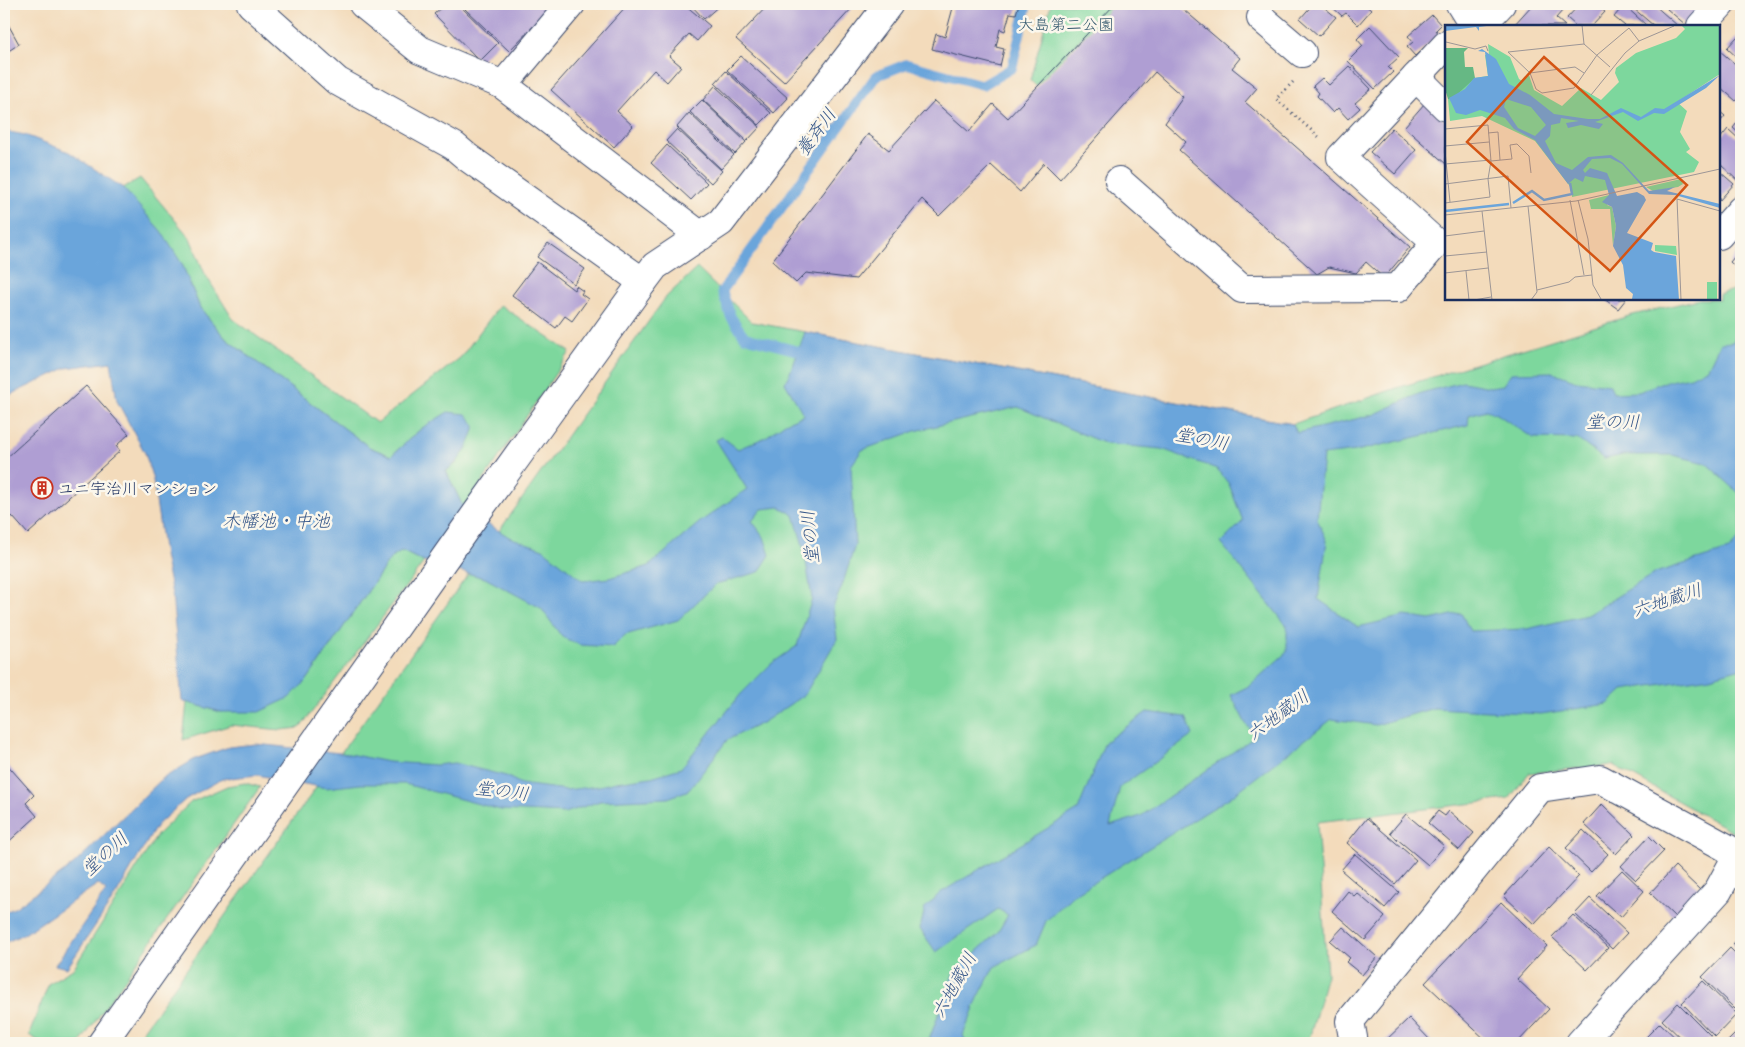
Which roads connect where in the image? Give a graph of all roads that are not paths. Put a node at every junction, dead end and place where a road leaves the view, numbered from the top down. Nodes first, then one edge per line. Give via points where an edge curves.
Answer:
1 (251, 4) edge
2 (363, 4) edge
3 (572, 4) edge
4 (888, 4) edge
5 (1500, 4) edge
6 (1721, 4) edge
7 (1259, 8) edge
8 (1470, 21) edge
9 (1702, 25) edge
10 (1445, 46) edge
11 (1302, 53) road end
12 (1416, 77) junction
13 (503, 85) junction
14 (1445, 105) edge
15 (1119, 181) dead end
16 (1741, 210) edge
17 (1720, 234) edge
18 (700, 236) junction
19 (642, 282) junction
20 (1740, 854) edge
21 (102, 1043) edge
22 (1354, 1043) edge
23 (1580, 1043) edge

1 - 19 street via 337,81 454,146
2 - 13 street via 420,50
3 - 13 street
4 - 18 street via 721,222
5 - 8 street
6 - 9 street
7 - 11 street
10 - 12 street
12 - 14 street
12 - 15 street via 1341,157 1436,243 1398,288 1242,289
13 - 18 street
16 - 17 street
18 - 19 street via 655,266
19 - 21 street
20 - 22 street via 1600,779 1540,788 1350,1021
20 - 23 street via 1718,891

